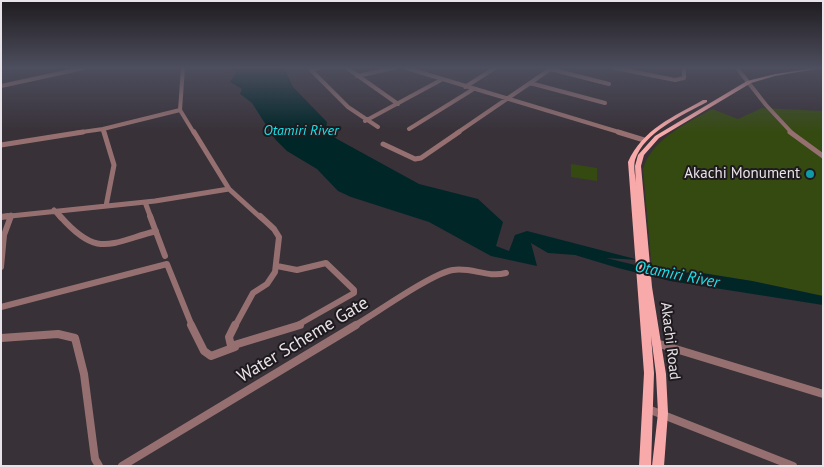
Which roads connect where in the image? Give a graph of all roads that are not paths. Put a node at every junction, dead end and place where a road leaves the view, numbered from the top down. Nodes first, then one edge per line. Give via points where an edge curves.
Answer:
1 (181, 90) edge
2 (332, 90) edge
3 (377, 90) edge
4 (423, 90) edge
5 (472, 90) joint
6 (520, 90) edge
7 (555, 90) edge
8 (731, 90) edge
9 (734, 90) edge
10 (755, 90) edge
11 (505, 100) junction
12 (604, 103) dead end
13 (398, 104) junction
14 (180, 110) junction
15 (365, 121) junction
16 (378, 128) dead end
17 (409, 128) dead end
18 (102, 129) junction
19 (644, 140) junction
20 (383, 144) dead end
21 (1, 145) edge
22 (823, 156) edge
23 (229, 189) junction
24 (145, 202) junction
25 (106, 206) junction
26 (54, 210) junction
27 (11, 215) junction
28 (1, 217) edge
29 (156, 231) junction
30 (166, 256) dead end
31 (642, 260) junction
32 (277, 266) junction
33 (1, 267) edge
34 (506, 273) dead end
35 (644, 285) junction
36 (1, 307) edge
37 (1, 338) edge
38 (656, 343) junction
39 (237, 346) junction
40 (823, 394) edge
41 (648, 409) junction
42 (662, 415) junction
43 (99, 466) edge
44 (122, 466) edge
45 (644, 466) edge
46 (658, 466) edge
47 (793, 466) edge

1 - 14 street
2 - 15 street
3 - 13 street
4 - 13 street
5 - 11 street
5 - 17 street
6 - 11 street
7 - 12 street
8 - 19 main road, Akachi Road via 683,114
9 - 31 main road, Akachi Road via 657,137 641,155 638,166
10 - 22 street via 791,134 804,146
11 - 19 street
11 - 20 street via 418,159
13 - 15 street
14 - 18 street
14 - 23 street
15 - 16 street
18 - 21 street
18 - 25 street via 114,165
19 - 31 main road, Akachi Road via 633,156 630,168
23 - 24 street
23 - 32 street via 277,233
24 - 25 street
24 - 29 street
25 - 26 street
26 - 27 street
26 - 29 street via 83,239 95,244
27 - 28 street
27 - 33 street via 4,235
29 - 30 street
31 - 35 main road, Akachi Road
32 - 39 street via 270,281 253,293 229,337 231,346
32 - 39 street via 297,270 330,264 354,293 304,324
34 - 44 street, Water Scheme Gate via 492,277 469,268 444,272
35 - 38 main road, Akachi Road
35 - 41 main road, Akachi Road
36 - 39 street via 167,264 194,332 207,354 217,356
37 - 43 street via 58,334 75,338 84,374 95,459
38 - 40 street
38 - 42 main road, Akachi Road
41 - 42 street
41 - 45 main road, Akachi Road
42 - 46 main road, Akachi Road
42 - 47 street

